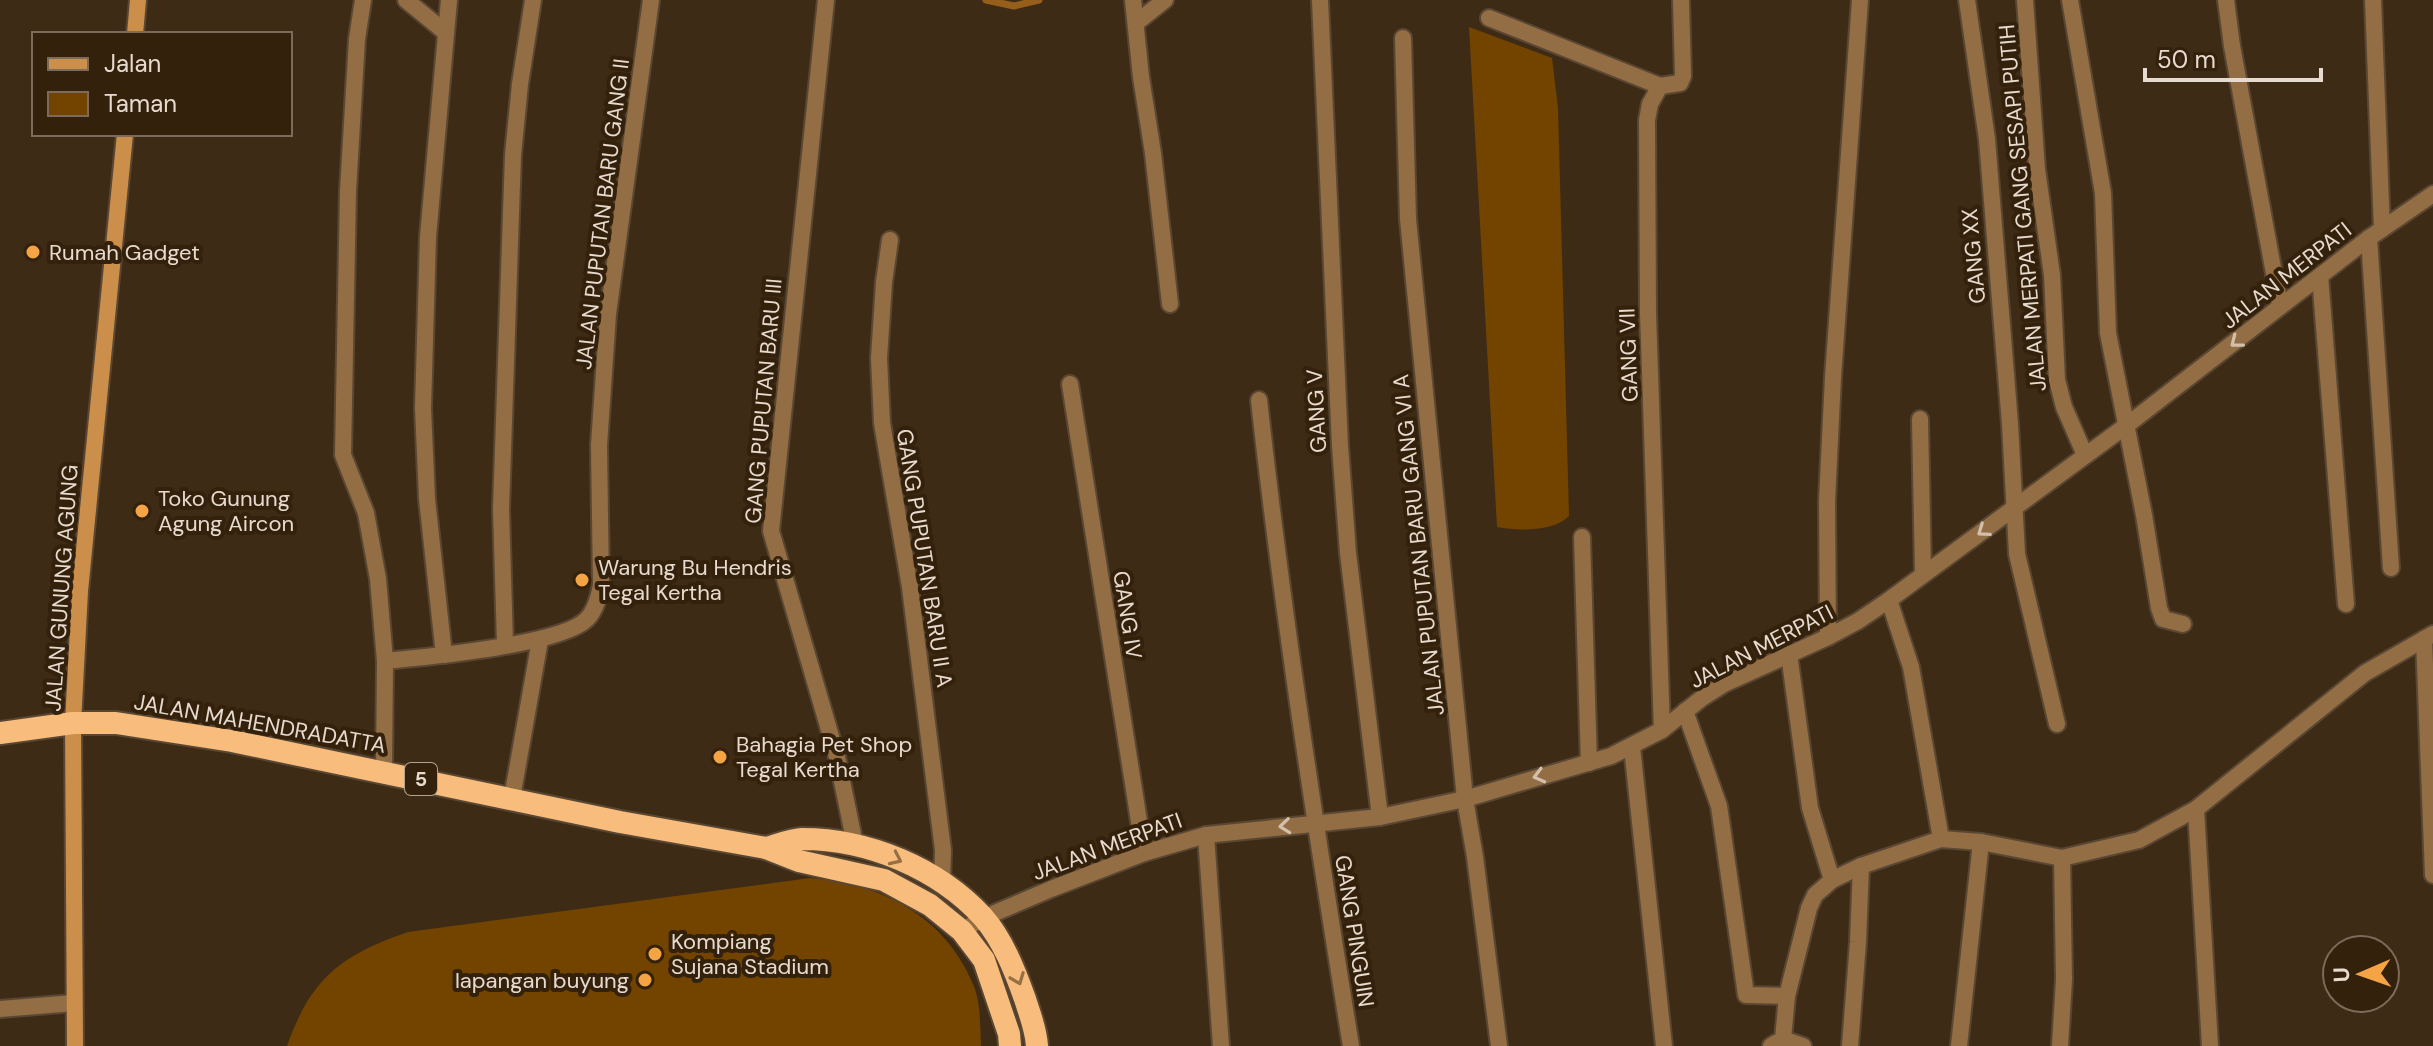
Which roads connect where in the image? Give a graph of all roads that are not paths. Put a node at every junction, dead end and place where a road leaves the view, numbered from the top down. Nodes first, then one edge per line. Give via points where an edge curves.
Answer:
1 (138, 0) edge
2 (363, 0) edge
3 (406, 0) edge
4 (449, 0) edge
5 (533, 0) edge
6 (651, 0) edge
7 (826, 0) edge
8 (1133, 0) edge
9 (1165, 0) edge
10 (1320, 0) edge
11 (1681, 0) edge
12 (1860, 0) edge
13 (1967, 0) edge
14 (2025, 0) edge
15 (2070, 0) edge
16 (2226, 0) edge
17 (2373, 0) edge
18 (1489, 18) dead end
19 (1136, 23) junction
20 (135, 32) edge
21 (445, 32) junction
22 (1403, 38) dead end
23 (1660, 86) junction
24 (125, 136) edge
25 (2433, 194) edge
26 (2375, 234) junction
27 (890, 240) dead end
28 (2320, 276) junction
29 (1170, 304) dead end
30 (2280, 306) junction
31 (1070, 384) dead end
32 (1259, 400) dead end
33 (1920, 419) dead end
34 (2127, 425) junction
35 (2085, 455) junction
36 (2015, 509) junction
37 (1582, 537) dead end
38 (2391, 568) dead end
39 (1923, 574) junction
40 (1889, 600) junction
41 (2346, 604) dead end
42 (2183, 624) dead end
43 (1828, 637) junction
44 (2429, 637) edge
45 (540, 640) junction
46 (505, 644) junction
47 (1789, 654) junction
48 (444, 655) junction
49 (385, 661) junction
50 (1685, 711) junction
51 (73, 723) junction
52 (2057, 724) dead end
53 (1662, 730) junction
54 (0, 733) edge
55 (1632, 747) junction
56 (1589, 763) junction
57 (384, 771) junction
58 (512, 798) junction
59 (1465, 799) junction
60 (2196, 809) junction
61 (1380, 817) junction
62 (1315, 823) junction
63 (1206, 835) junction
64 (1941, 839) junction
65 (1981, 842) junction
66 (855, 844) junction
67 (766, 848) junction
68 (1144, 853) junction
69 (2062, 858) junction
70 (1861, 866) junction
71 (2433, 875) edge
72 (1832, 880) junction
73 (942, 882) junction
74 (983, 918) junction
75 (962, 931) junction
76 (1787, 996) junction
77 (74, 1003) junction
78 (0, 1009) edge
79 (1777, 1042) edge
80 (75, 1046) edge
81 (1010, 1046) edge
82 (1037, 1046) edge
83 (1221, 1046) edge
84 (1351, 1046) edge
85 (1499, 1046) edge
86 (1664, 1046) edge
87 (1803, 1046) edge
88 (1850, 1046) edge
89 (1959, 1046) edge
90 (2060, 1046) edge
91 (2210, 1046) edge

1 - 20 main road
2 - 49 street via 348,191 343,455 366,513
3 - 21 street
4 - 21 street
5 - 46 street via 513,155 501,509
6 - 45 street, JALAN PUPUTAN BARU GANG II via 608,314 599,445 601,585 585,622
7 - 66 street, GANG PUPUTAN BARU III via 771,531 837,757
8 - 19 street
9 - 19 street
10 - 61 street, GANG V via 1340,446
11 - 23 street, GANG VII via 1683,76 1680,83
12 - 43 street via 1832,393
13 - 36 street, GANG XX via 1987,139
14 - 35 street, JALAN MERPATI GANG SESAPI PUTIH via 2057,380
15 - 34 street via 2103,193 2108,333
16 - 30 street
17 - 26 street
18 - 23 street
19 - 29 street
21 - 48 street via 428,237 423,408
22 - 59 street, JALAN PUPUTAN BARU GANG VI A via 1408,219
23 - 53 street, GANG VII via 1650,104 1647,135
24 - 51 main road, JALAN GUNUNG AGUNG via 80,591
25 - 26 street, JALAN MERPATI
26 - 28 street, JALAN MERPATI
26 - 38 street
27 - 73 street, GANG PUPUTAN BARU II A via 879,358 882,423 910,587 943,850
28 - 30 street, JALAN MERPATI
28 - 41 street
30 -> 34 street, JALAN MERPATI
31 - 68 street, GANG IV
32 - 62 street, GANG PINGUIN
33 - 39 street
34 - 35 street, JALAN MERPATI
34 - 42 street via 2159,608 2163,619
35 - 36 street, JALAN MERPATI
36 -> 39 street, JALAN MERPATI
36 - 52 street, GANG XX via 2023,587
37 - 56 street
39 - 40 street, JALAN MERPATI
40 - 43 street, JALAN MERPATI
40 - 64 street via 1911,667
43 - 47 street, JALAN MERPATI
44 - 60 street via 2365,673
44 - 71 street
45 - 46 street
45 - 58 street
46 - 48 street
47 - 50 street, JALAN MERPATI via 1724,684
47 - 72 street via 1807,793
48 - 49 street
49 - 57 street
50 - 53 street, JALAN MERPATI
50 - 76 street via 1719,806 1746,995
51 - 54 highway, 5
51 - 57 highway, JALAN MAHENDRADATTA / 5 via 157,729
51 - 77 main road, JALAN GUNUNG AGUNG
53 - 55 street, JALAN MERPATI
55 - 56 street, JALAN MERPATI
55 - 86 street
56 -> 59 street, JALAN MERPATI
57 - 58 highway, JALAN MAHENDRADATTA / 5
58 - 67 highway, JALAN MAHENDRADATTA / 5
59 - 61 street, JALAN MERPATI
59 - 85 street, JALAN PUPUTAN BARU GANG VI A
60 - 69 street via 2139,840
60 - 91 street
61 - 62 street, JALAN MERPATI
62 -> 63 street, JALAN MERPATI
62 - 84 street, GANG PINGUIN
63 - 68 street, JALAN MERPATI
63 - 83 street
64 - 65 street
64 - 70 street
65 - 69 street
65 - 89 street
66 - 67 highway, JALAN MAHENDRADATTA / 5 via 799,839
66 -> 73 highway, JALAN MAHENDRADATTA / 5 via 889,854
67 - 75 highway, JALAN MAHENDRADATTA / 5 via 884,880 930,905
68 - 74 street, JALAN MERPATI
69 - 90 street
70 - 72 street
70 - 88 street
72 - 76 street via 1809,908
73 - 74 highway, JALAN MAHENDRADATTA / 5
74 - 75 street, JALAN MERPATI
74 -> 82 highway, JALAN MAHENDRADATTA / 5 via 1015,971
75 - 81 highway, JALAN MAHENDRADATTA / 5 via 984,960
76 - 79 street
77 - 78 street
77 - 80 main road, JALAN GUNUNG AGUNG
79 - 87 street

